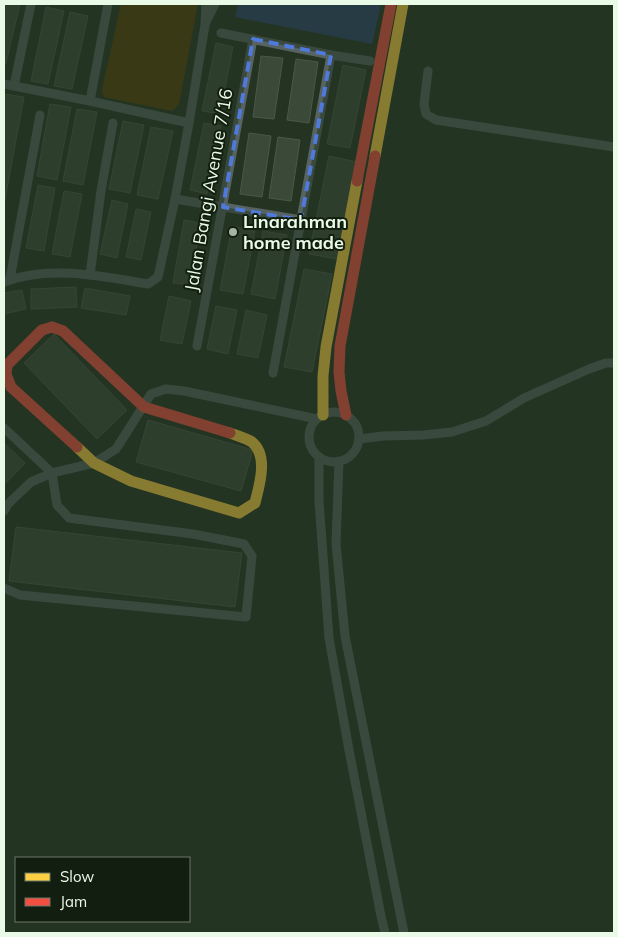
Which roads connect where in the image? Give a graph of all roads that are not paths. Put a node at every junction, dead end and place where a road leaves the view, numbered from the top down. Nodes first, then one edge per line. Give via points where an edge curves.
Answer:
1 (32, 4) edge
2 (108, 4) edge
3 (206, 4) edge
4 (215, 4) edge
5 (392, 4) edge
6 (403, 4) edge
7 (205, 24) junction
8 (221, 33) dead end
9 (253, 39) junction
10 (331, 55) junction
11 (370, 61) dead end
12 (428, 71) dead end
13 (4, 84) edge
14 (14, 86) junction
15 (90, 101) junction
16 (40, 114) dead end
17 (113, 123) dead end
18 (189, 123) junction
19 (614, 147) edge
20 (175, 199) junction
21 (223, 207) junction
22 (301, 220) junction
23 (90, 275) junction
24 (7, 280) edge
25 (197, 346) dead end
26 (614, 363) edge
27 (273, 373) dead end
28 (144, 407) junction
29 (346, 415) junction
30 (320, 417) junction
31 (4, 428) edge
32 (359, 439) junction
33 (320, 457) junction
34 (339, 461) junction
35 (94, 464) junction
36 (52, 473) junction
37 (4, 511) edge
38 (4, 588) edge
39 (385, 933) edge
40 (404, 933) edge

1 - 14 street
2 - 15 street
3 - 7 street
4 - 7 street
5 - 30 street via 326,347
6 - 29 street via 340,346 339,372
7 - 18 street
8 - 9 street
9 - 10 street
9 - 21 street, Jalan Bangi Avenue 7/16
10 - 11 street
10 - 22 street
12 - 19 street via 424,104 426,114 436,120
13 - 14 street
14 - 15 street
15 - 18 street
16 - 24 street
17 - 23 street
18 - 20 street
20 - 21 street
20 - 23 street via 158,277 148,284
21 - 22 street
21 - 25 street, Jalan Bangi Avenue 7/16
22 - 27 street
23 - 24 street via 46,273
26 - 32 street via 589,369 524,398 486,422 452,432
28 - 30 street via 152,394 166,389
28 - 35 street via 116,449
28 - 35 street via 64,331 52,327 42,330 7,365 6,374 11,387
28 - 35 street via 252,442 259,452 262,472 255,503 239,514 131,481
29 - 30 street via 335,412
29 - 32 street via 356,425
30 - 33 street via 311,426 309,435 313,451
31 - 36 street
32 - 34 street via 354,451
33 - 34 street
33 - 39 street via 319,501 329,638
34 - 40 street via 336,544 345,636
35 - 36 street
36 - 37 street via 31,482
36 - 38 street via 57,506 68,518 244,544 252,556 246,617 20,595

